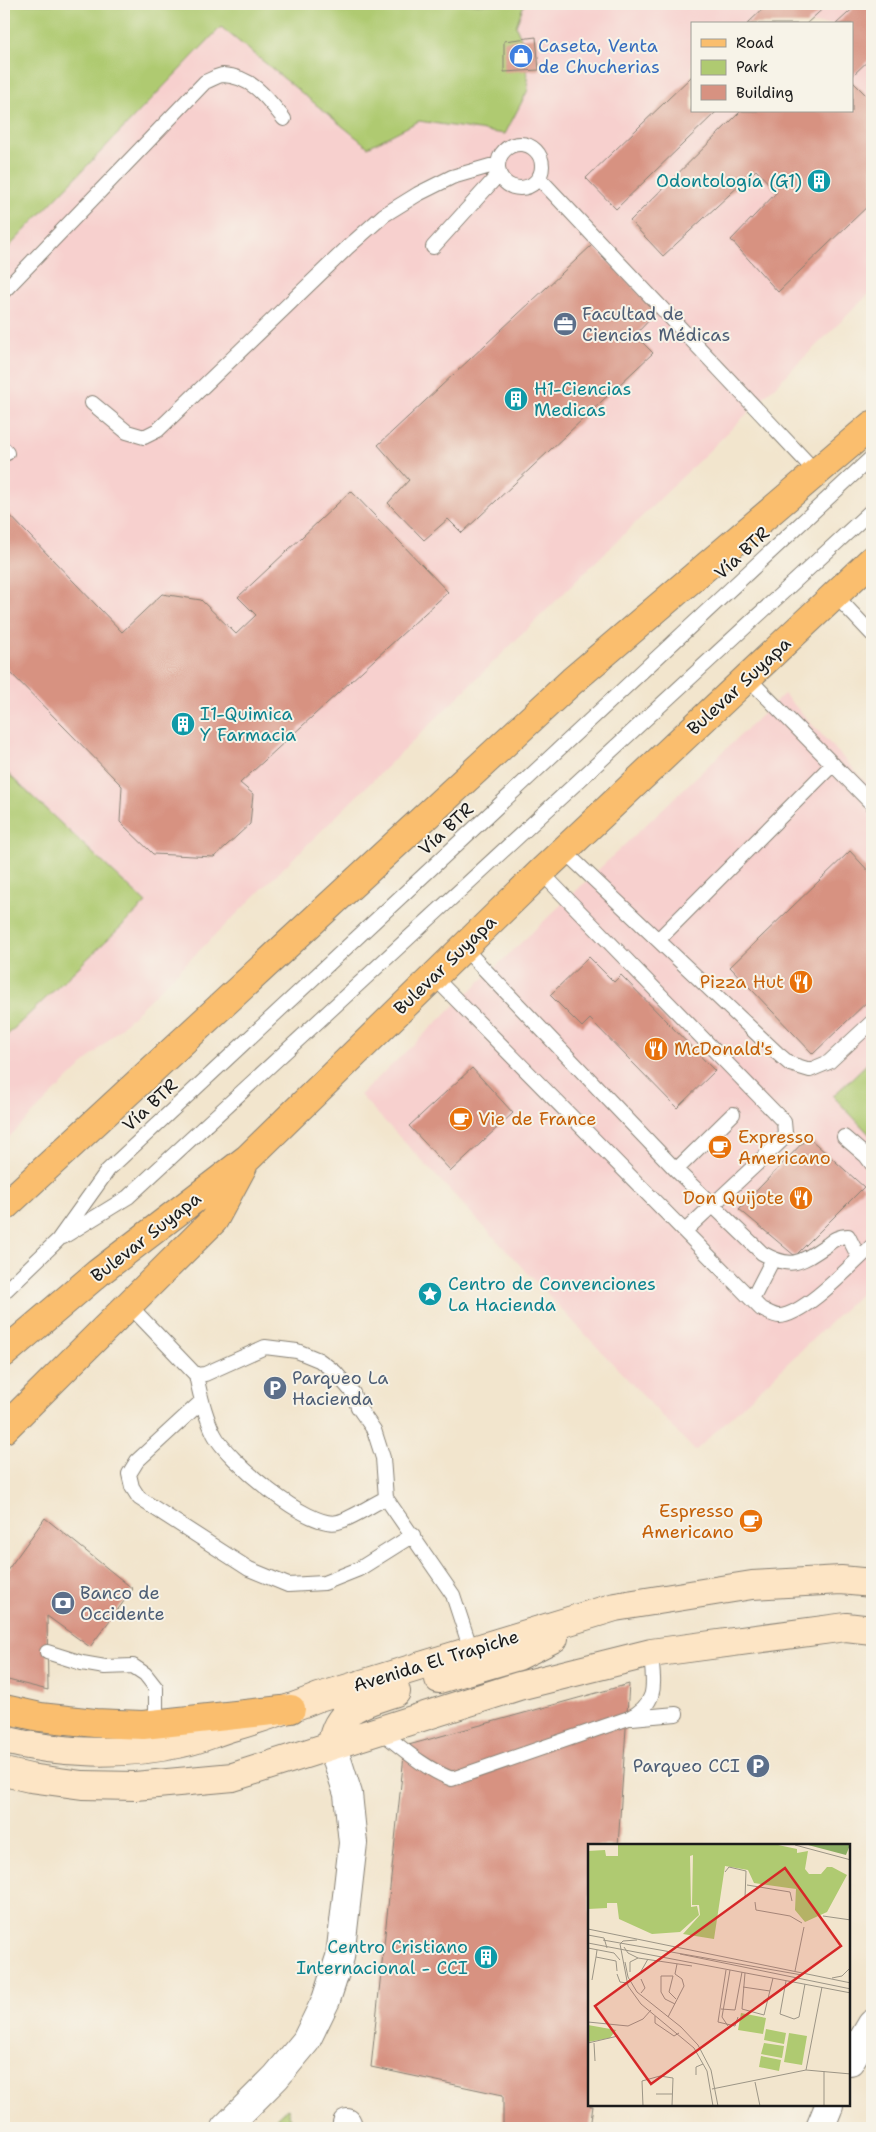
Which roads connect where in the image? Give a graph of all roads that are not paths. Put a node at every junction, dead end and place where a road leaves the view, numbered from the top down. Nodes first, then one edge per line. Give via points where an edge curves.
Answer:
1 (284, 119) dead end
2 (498, 169) junction
3 (539, 178) junction
4 (432, 247) dead end
5 (4, 291) edge
6 (92, 403) dead end
7 (872, 424) edge
8 (872, 457) edge
9 (816, 472) junction
10 (872, 510) edge
11 (872, 560) edge
12 (835, 595) junction
13 (872, 634) edge
14 (747, 678) junction
15 (833, 764) junction
16 (872, 804) edge
17 (564, 851) junction
18 (541, 872) junction
19 (658, 939) junction
20 (464, 947) junction
21 (433, 976) junction
22 (872, 1022) edge
23 (733, 1114) dead end
24 (844, 1137) dead end
25 (248, 1158) junction
26 (872, 1164) edge
27 (676, 1170) junction
28 (712, 1205) junction
29 (4, 1207) edge
30 (685, 1231) junction
31 (58, 1240) junction
32 (872, 1246) edge
33 (859, 1258) junction
34 (773, 1259) junction
35 (4, 1292) edge
36 (752, 1300) junction
37 (129, 1305) junction
38 (4, 1353) edge
39 (196, 1375) junction
40 (202, 1401) junction
41 (4, 1429) edge
42 (386, 1498) junction
43 (413, 1535) junction
44 (872, 1583) edge
45 (615, 1607) junction
46 (872, 1630) edge
47 (471, 1650) junction
48 (47, 1652) dead end
49 (651, 1653) junction
50 (4, 1709) edge
51 (291, 1709) junction
52 (676, 1714) dead end
53 (629, 1718) junction
54 (156, 1723) junction
55 (379, 1730) junction
56 (4, 1740) edge
57 (332, 1744) junction
58 (5, 1775) edge
59 (872, 2024) edge
60 (851, 2059) edge
61 (829, 2107) edge
62 (225, 2128) edge
63 (820, 2128) edge

1 - 5 lane via 266,96 249,82 222,75 205,82
2 - 3 lane via 504,183 513,188 533,186
2 - 3 lane via 500,154 508,147 527,144 541,158
2 - 4 lane
2 - 6 lane via 452,177 384,215 158,430 144,437 127,432
3 - 9 lane
7 - 9 main road
8 - 31 lane, Vía BTR via 108,1170
9 - 29 main road via 572,681
10 - 31 lane, Vía BTR via 128,1197
11 - 12 main road, Bulevar Suyapa
12 - 13 lane
12 - 14 main road, Bulevar Suyapa
14 - 15 lane
14 - 17 main road, Bulevar Suyapa
15 - 16 lane
15 - 19 lane
17 - 18 main road, Bulevar Suyapa
17 - 19 lane
18 - 20 main road, Bulevar Suyapa
18 - 28 lane via 784,1122 785,1133 780,1142
19 - 22 lane via 790,1064 810,1070 829,1062
20 - 21 main road, Bulevar Suyapa
20 - 27 lane
21 - 25 main road, Bulevar Suyapa
21 - 30 lane
23 - 27 lane
24 - 26 lane
25 - 37 main road via 214,1220
25 - 38 main road, Bulevar Suyapa via 98,1273
27 - 28 lane
28 - 30 lane
28 - 34 lane via 762,1253
30 - 36 lane
31 - 35 lane, Vía BTR
32 - 33 lane
33 - 34 lane via 848,1236 839,1236 796,1263
33 - 36 lane via 814,1299 793,1312 778,1316 761,1309
34 - 36 lane
37 - 39 lane
37 - 41 main road
39 - 40 lane
39 - 42 lane via 265,1347 297,1351 319,1360 335,1372 352,1393 374,1430 383,1458
40 - 42 lane via 215,1435 247,1472 299,1511 319,1521 338,1523
40 - 43 lane via 137,1461 129,1474 132,1487 139,1498 249,1569 288,1585 324,1583 359,1569
42 - 43 lane
43 - 47 lane via 453,1595
44 - 45 main road, Avenida El Trapiche via 841,1580 752,1585
45 - 47 main road, Avenida El Trapiche
45 - 57 main road via 518,1656 366,1702 350,1710 339,1723 334,1730
46 - 49 main road via 846,1627
47 - 51 main road, Avenida El Trapiche via 319,1697
48 - 54 lane via 104,1667 133,1666 145,1674 156,1688
49 - 53 lane via 654,1690 650,1702
49 - 55 main road via 519,1686
50 - 54 main road via 95,1723
51 - 54 main road
51 - 56 main road, Avenida El Trapiche via 182,1743 127,1750 74,1751
52 - 53 lane
53 - 55 lane via 452,1779 429,1767
55 - 57 main road
57 - 58 main road via 233,1777 135,1786 82,1785
57 - 62 street via 348,1794 353,1843 340,1957 326,2000 306,2041 276,2077
59 - 60 street
61 - 63 street

